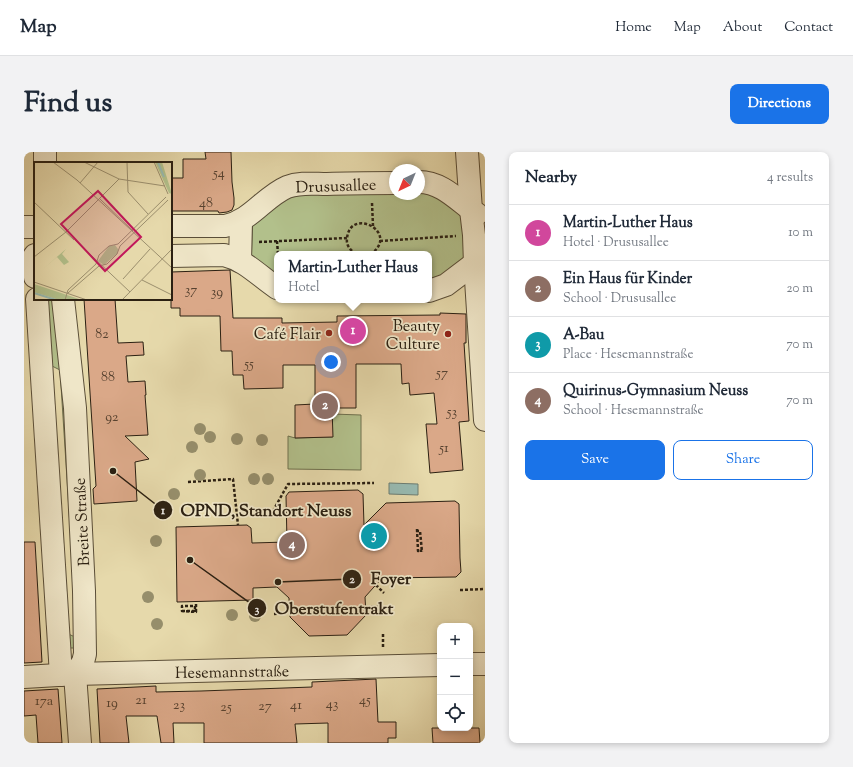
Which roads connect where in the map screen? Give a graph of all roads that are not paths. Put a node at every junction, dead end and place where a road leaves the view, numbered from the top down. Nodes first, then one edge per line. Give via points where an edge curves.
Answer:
1 (45, 152) edge
2 (467, 152) edge
3 (46, 162) edge
4 (389, 182) edge
5 (425, 183) edge
6 (241, 221) junction
7 (477, 221) edge
8 (172, 226) edge
9 (240, 252) junction
10 (172, 256) edge
11 (480, 260) edge
12 (274, 285) edge
13 (432, 290) edge
14 (37, 300) edge
15 (63, 300) edge
16 (485, 420) edge
17 (473, 664) edge
18 (485, 664) edge
19 (437, 665) edge
20 (68, 675) junction
21 (24, 677) edge
22 (80, 743) edge

1 - 3 street
2 - 7 street
4 - 6 street, Drususallee via 294,185 275,194
5 - 7 street via 440,187 454,195
6 - 8 street, Drususallee via 225,226
6 - 9 street
7 - 11 street
9 - 10 street via 224,255
9 - 12 street
11 - 13 street via 446,284
11 - 16 street
14 - 20 street, Breite Straße
15 - 20 street, Breite Straße via 75,408 85,654 83,662
17 - 18 street
19 - 20 street, Hesemannstraße
20 - 21 street, Hesemannstraße
20 - 22 street, Breite Straße

